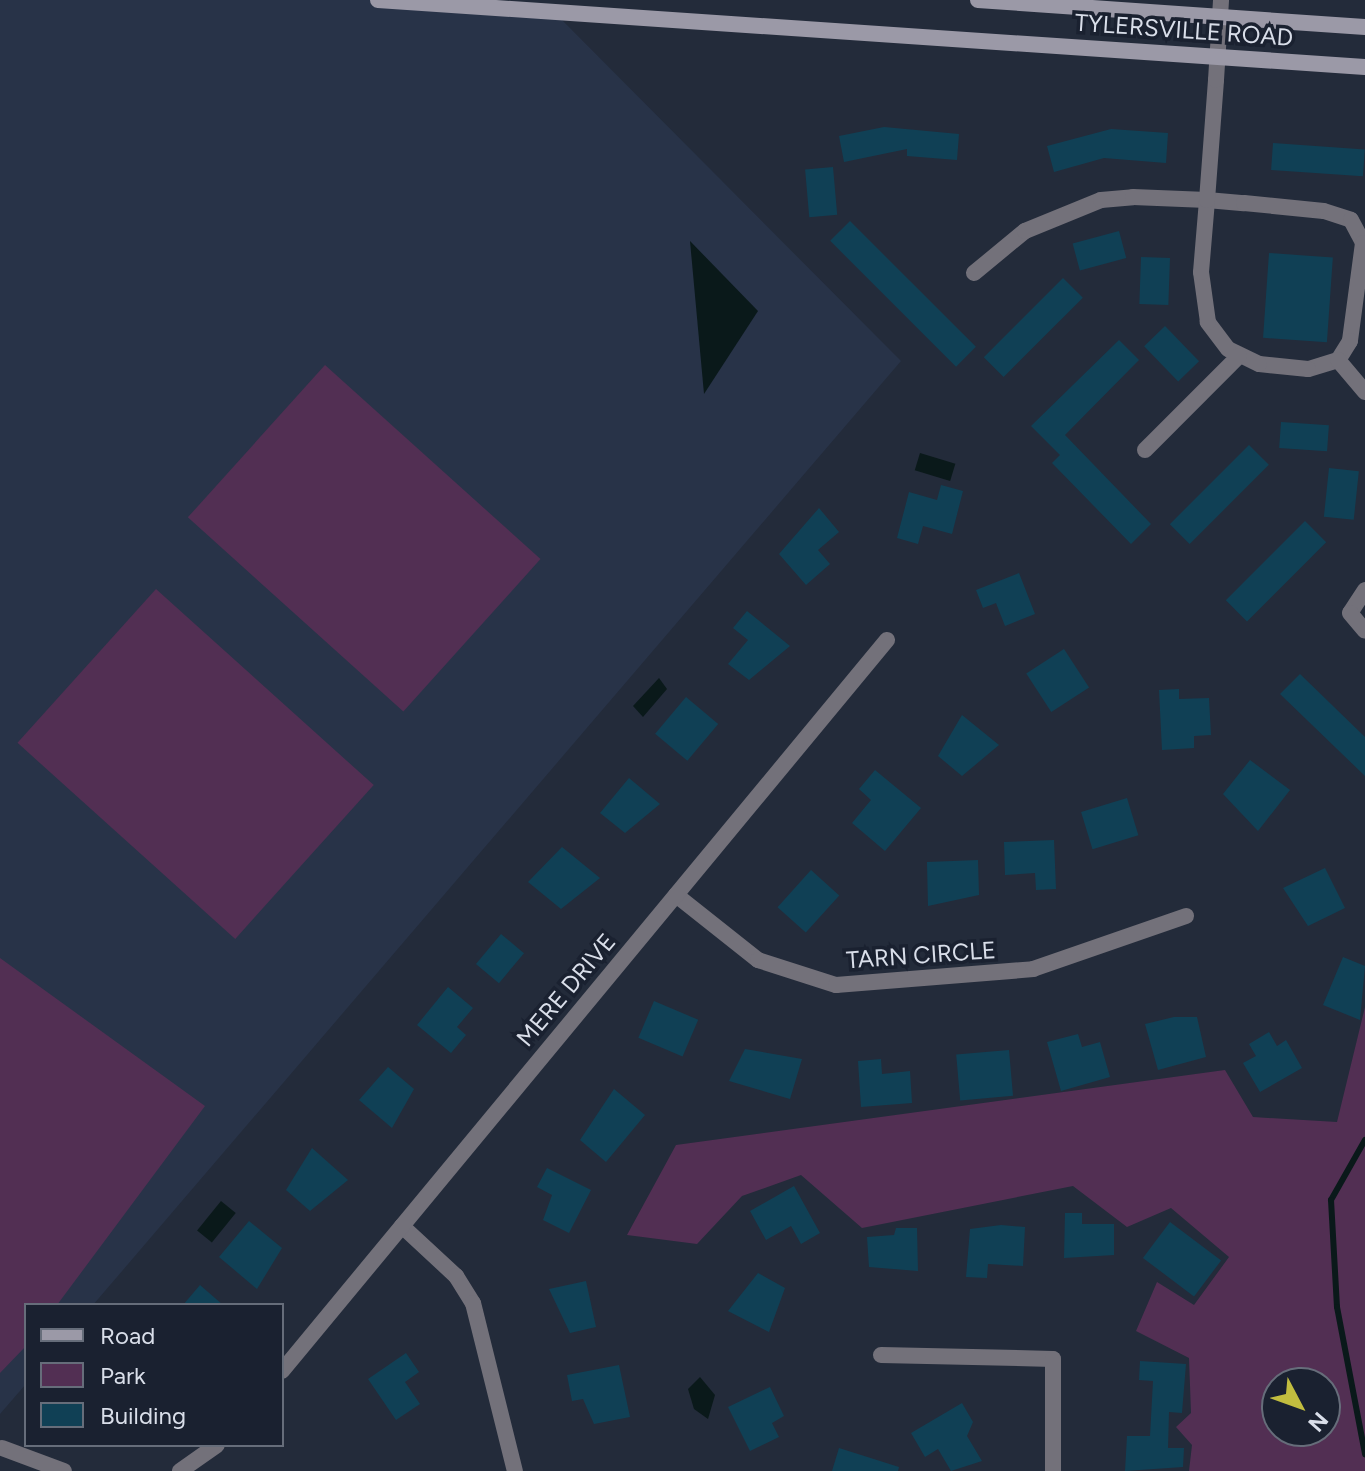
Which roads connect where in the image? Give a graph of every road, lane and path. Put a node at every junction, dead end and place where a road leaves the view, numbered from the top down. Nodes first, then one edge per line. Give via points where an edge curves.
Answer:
1 (378, 0) edge
2 (978, 0) edge
3 (1221, 0) edge
4 (1220, 18) junction
5 (1365, 27) edge
6 (1218, 56) junction
7 (1365, 67) edge
8 (1207, 200) junction
9 (974, 273) dead end
10 (1239, 356) junction
11 (1338, 360) junction
12 (1365, 392) edge
13 (1145, 450) dead end
14 (1365, 590) edge
15 (1365, 631) edge
16 (887, 640) dead end
17 (676, 895) junction
18 (1186, 916) dead end
19 (402, 1226) junction
20 (881, 1355) dead end
21 (284, 1369) edge
22 (214, 1447) edge
23 (2, 1448) edge
24 (64, 1471) edge
25 (180, 1471) edge
26 (515, 1471) edge
27 (1053, 1471) edge

1 - 6 main road, TYLERSVILLE ROAD
2 - 4 main road, TYLERSVILLE ROAD
3 - 4 street
4 - 5 main road, TYLERSVILLE ROAD
4 - 6 street
6 - 7 main road, TYLERSVILLE ROAD
6 - 8 street
8 - 9 street via 1133,197 1069,209 1025,231
8 - 10 street via 1203,305 1216,337
8 - 11 street via 1324,211 1356,226 1363,243 1350,341
10 - 11 street via 1308,369
10 - 13 street
11 - 12 street
14 - 15 street via 1350,613
16 - 17 street, MERE DRIVE
17 - 18 street, TARN CIRCLE via 758,960 836,985 1033,969
17 - 19 street, MERE DRIVE
19 - 21 street, MERE DRIVE
19 - 26 street via 456,1276 473,1303
20 - 27 street via 1053,1359
22 - 25 street
23 - 24 street

